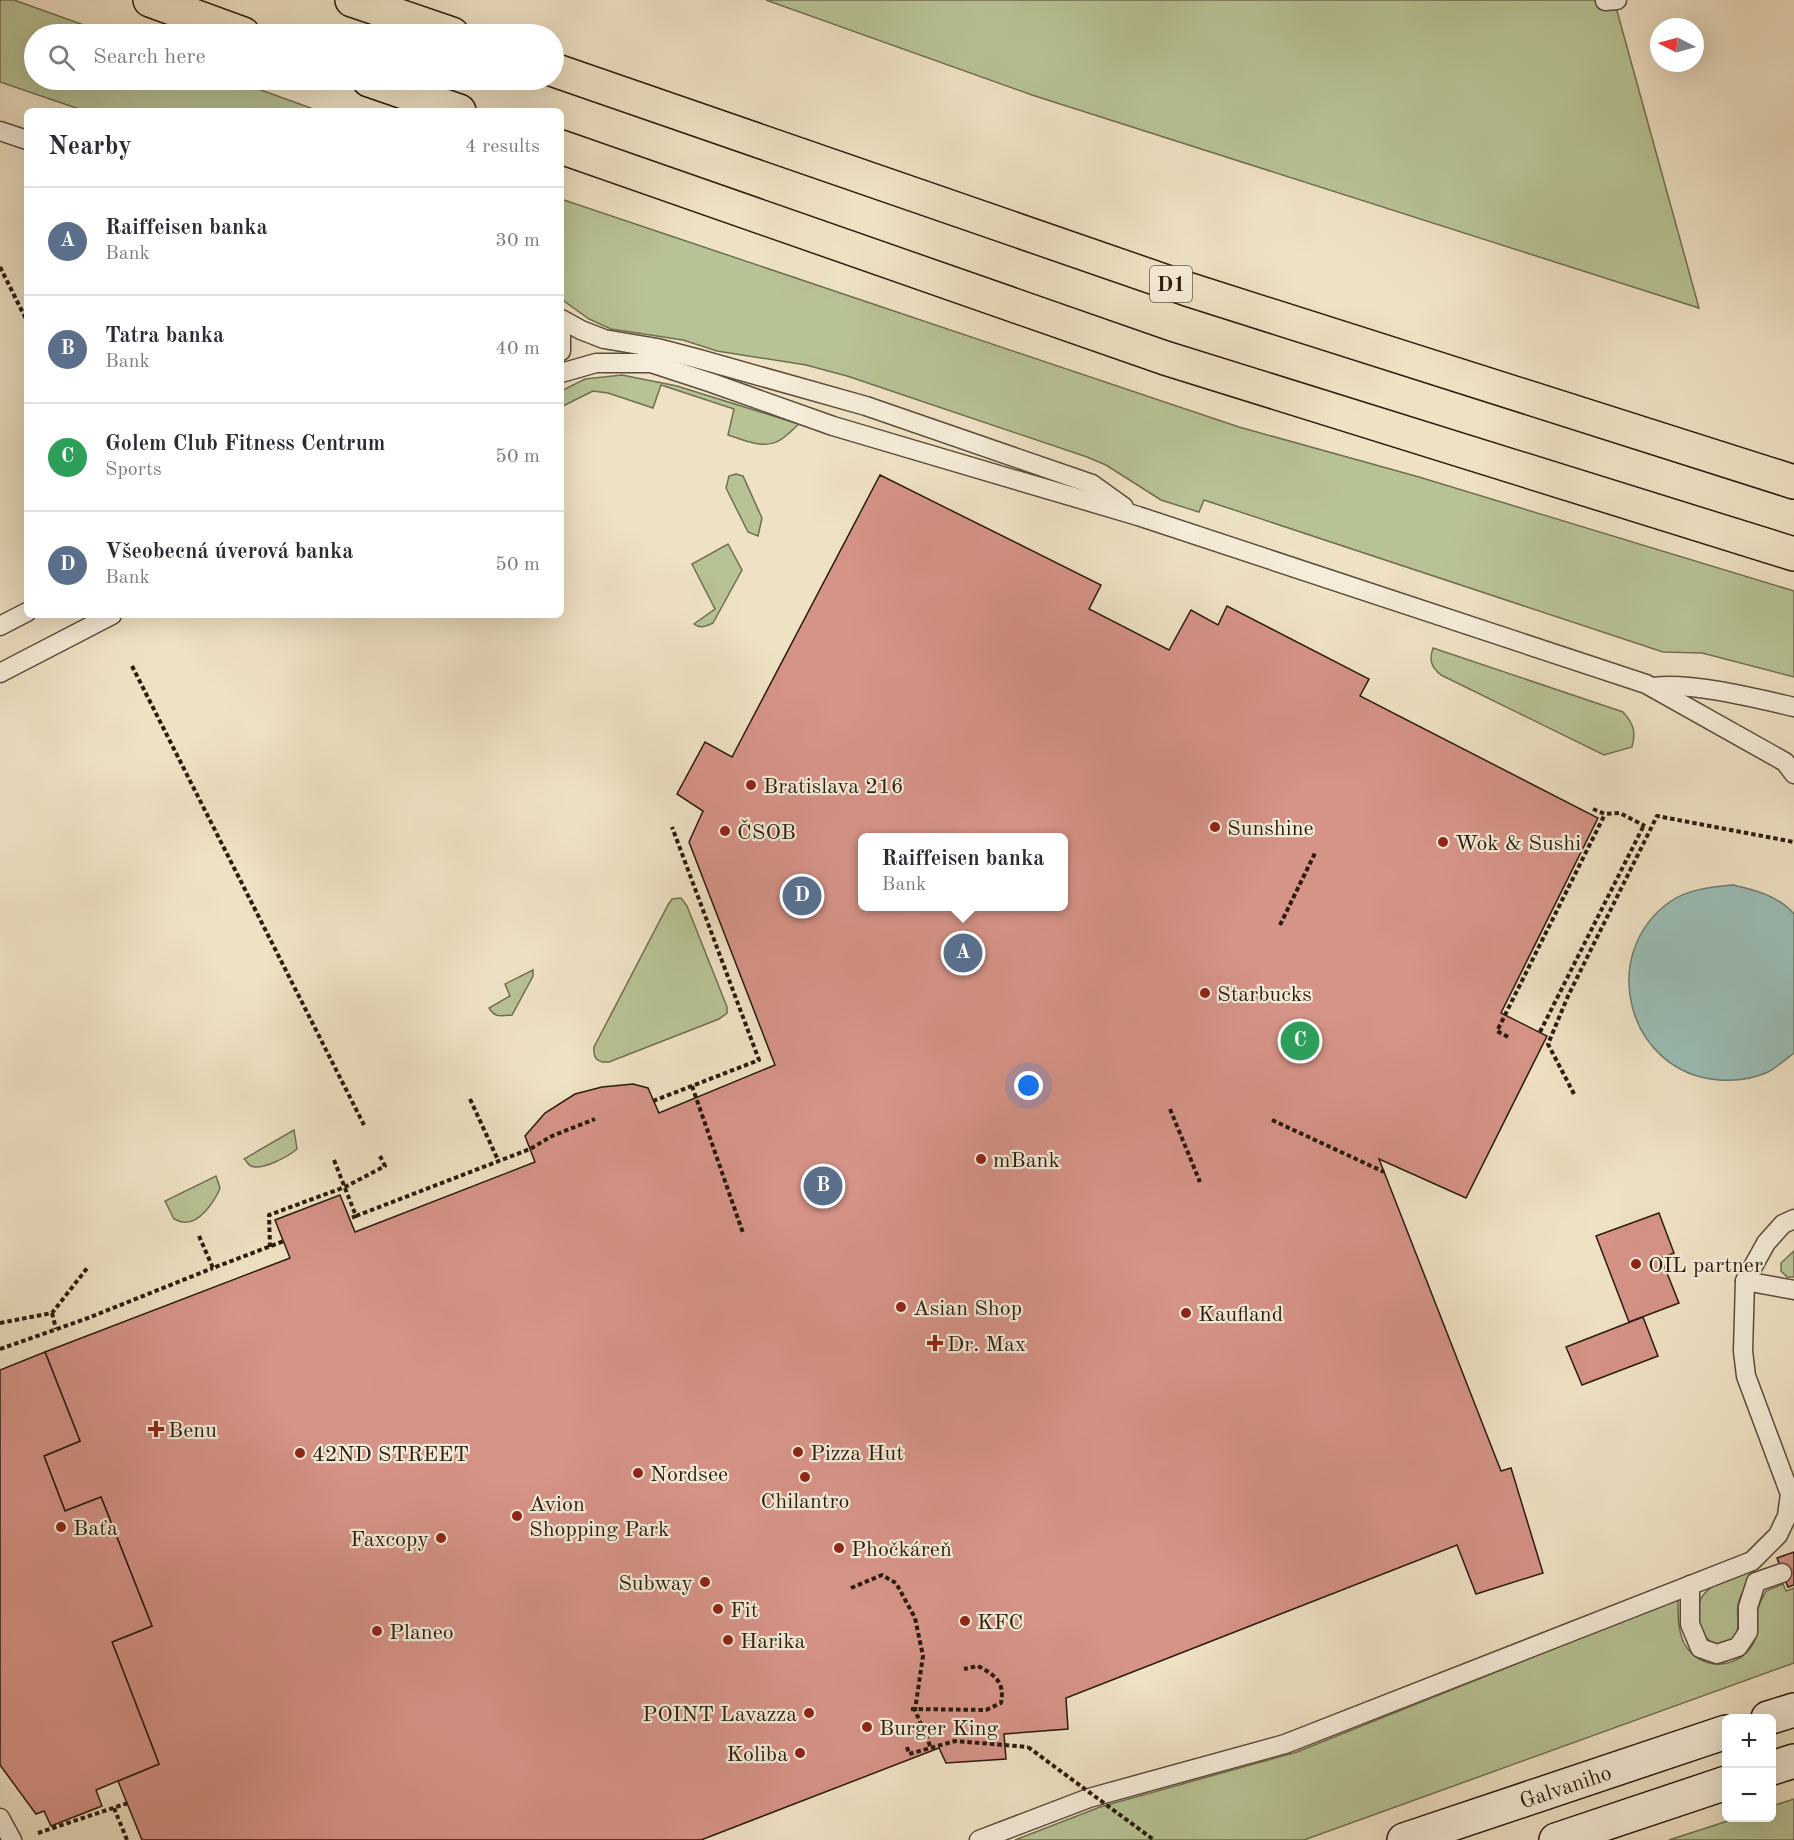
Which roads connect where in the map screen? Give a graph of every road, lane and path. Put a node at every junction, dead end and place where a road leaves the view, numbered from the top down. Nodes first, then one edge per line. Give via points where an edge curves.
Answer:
1 (150, 0) edge
2 (352, 0) edge
3 (216, 24) edge
4 (423, 24) edge
5 (564, 73) edge
6 (398, 90) edge
7 (450, 108) edge
8 (0, 131) edge
9 (24, 139) edge
10 (564, 148) edge
11 (0, 267) edge
12 (24, 315) edge
13 (564, 321) edge
14 (564, 373) edge
15 (1794, 482) edge
16 (1138, 516) junction
17 (1794, 554) edge
18 (24, 614) edge
19 (106, 618) edge
20 (0, 626) edge
21 (132, 666) dead end
22 (0, 673) edge
23 (1653, 687) junction
24 (1794, 707) edge
25 (1794, 774) edge
26 (1593, 809) dead end
27 (1605, 814) junction
28 (1644, 825) junction
29 (672, 827) dead end
30 (1650, 828) junction
31 (1794, 842) edge
32 (1316, 851) dead end
33 (1280, 925) dead end
34 (1540, 1032) dead end
35 (1508, 1037) dead end
36 (692, 1086) junction
37 (1574, 1094) dead end
38 (470, 1099) dead end
39 (653, 1101) dead end
40 (1170, 1109) dead end
41 (595, 1119) dead end
42 (1272, 1120) dead end
43 (364, 1125) dead end
44 (380, 1156) dead end
45 (334, 1160) dead end
46 (498, 1160) junction
47 (1384, 1172) dead end
48 (1200, 1182) dead end
49 (345, 1187) junction
50 (357, 1216) junction
51 (350, 1219) dead end
52 (1794, 1219) edge
53 (743, 1233) dead end
54 (199, 1236) dead end
55 (284, 1241) dead end
56 (270, 1247) junction
57 (88, 1267) dead end
58 (213, 1268) junction
59 (1746, 1281) junction
60 (1794, 1290) edge
61 (52, 1313) junction
62 (0, 1323) edge
63 (56, 1329) junction
64 (0, 1349) edge
65 (1787, 1464) edge
66 (1792, 1494) edge
67 (1782, 1573) dead end
68 (1690, 1585) junction
69 (851, 1588) dead end
70 (964, 1669) dead end
71 (913, 1710) junction
72 (1794, 1710) edge
73 (1776, 1716) edge
74 (1722, 1733) edge
75 (907, 1748) dead end
76 (931, 1748) junction
77 (1794, 1761) edge
78 (1776, 1767) edge
79 (1722, 1784) edge
80 (128, 1803) dead end
81 (114, 1808) junction
82 (0, 1818) edge
83 (20, 1838) edge
84 (127, 1840) edge
85 (979, 1840) edge
86 (1154, 1840) edge
87 (1404, 1840) edge
88 (1556, 1840) edge

1 - 3 highway
2 - 4 highway
5 - 15 highway, D1 via 1187,289
6 - 7 highway
8 - 9 lane
10 - 17 highway via 1165,358
11 - 12 path
13 - 16 lane via 604,339 657,348 866,406 1092,484
14 - 16 lane via 596,363 651,363 833,426
16 - 23 lane
18 - 20 lane
19 - 22 lane
21 - 43 path
23 - 24 lane via 1673,685
23 - 25 lane via 1785,762
26 - 27 path
27 - 28 path via 1620,813
27 - 35 path via 1497,1031
28 - 30 path
28 - 34 path
29 - 36 path via 759,1060
30 - 31 path via 1657,816
30 - 37 path via 1548,1044
32 - 33 path
36 - 39 path
36 - 53 path
38 - 46 path
40 - 48 path
41 - 46 path
42 - 47 path
44 - 49 path via 385,1167
45 - 49 path
46 - 50 path
49 - 50 path
49 - 56 path via 269,1215
50 - 51 path
52 - 59 lane via 1783,1224 1766,1243
54 - 58 path
55 - 56 path
56 - 58 path
57 - 61 path
58 - 63 path
59 - 60 lane
59 - 65 lane via 1746,1376
61 - 62 path
61 - 63 path
63 - 64 path
65 - 66 lane
66 - 68 lane via 1778,1535 1752,1561
67 - 68 lane via 1756,1582 1748,1607 1748,1632 1738,1647 1717,1654 1700,1648 1690,1624
68 - 85 lane via 1285,1744 1089,1798
69 - 71 path via 882,1575 896,1583 915,1618 923,1656
70 - 71 path via 978,1666 993,1674 1003,1691 1001,1703 986,1710
71 - 76 path
72 - 73 main road
74 - 87 main road, Galvaniho
75 - 76 path via 909,1754
76 - 86 path, bridge via 955,1741 1028,1747
77 - 78 main road
79 - 88 main road
80 - 81 path
81 - 83 path
81 - 84 path
82 - 83 lane

